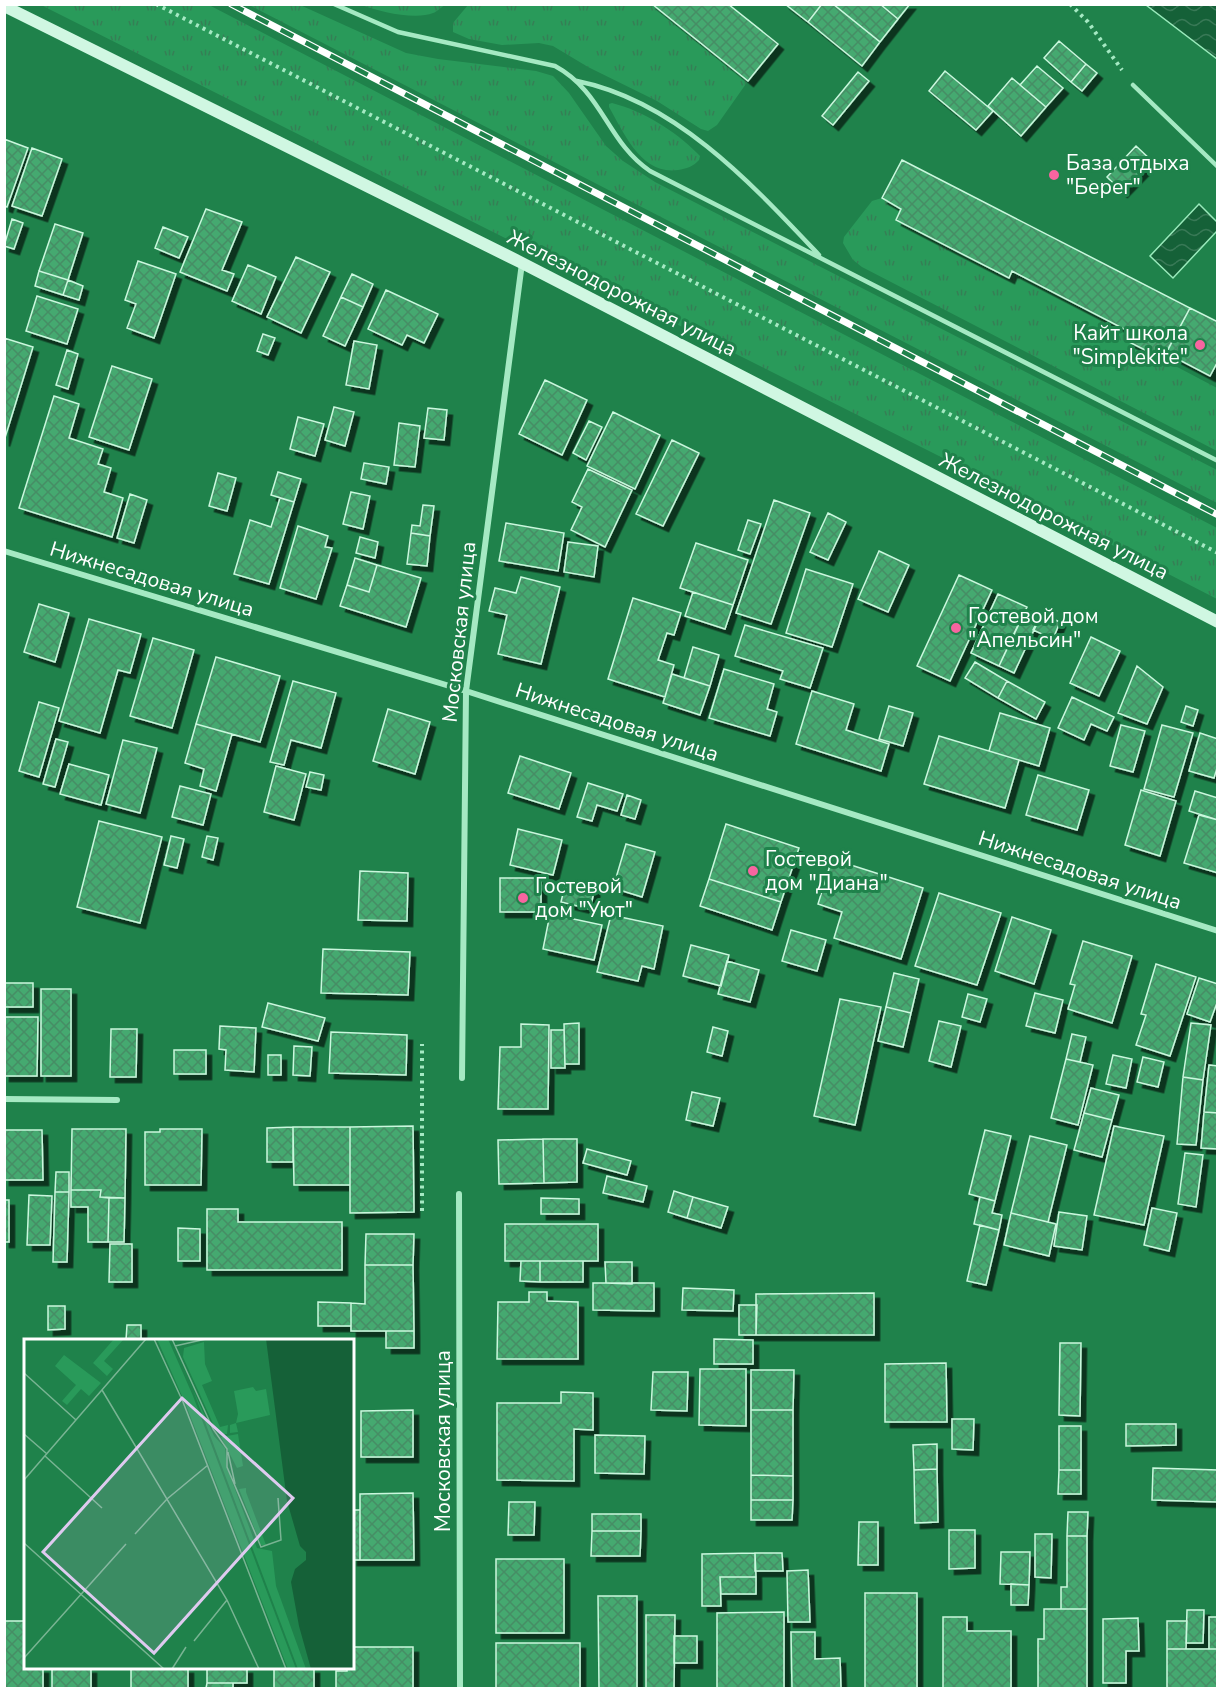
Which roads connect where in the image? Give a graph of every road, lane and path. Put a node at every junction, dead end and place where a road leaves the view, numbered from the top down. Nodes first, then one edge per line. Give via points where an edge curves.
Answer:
1 (156, 4) edge
2 (333, 4) edge
3 (1070, 4) edge
4 (4, 6) edge
5 (577, 81) junction
6 (1132, 85) joint
7 (1218, 167) edge
8 (821, 257) junction
9 (522, 263) junction
10 (1218, 461) edge
11 (4, 551) edge
12 (1218, 553) edge
13 (1218, 622) edge
14 (466, 692) junction
15 (1218, 931) edge
16 (422, 1044) dead end
17 (462, 1078) dead end
18 (4, 1099) edge
19 (117, 1100) dead end
20 (459, 1194) dead end
21 (422, 1211) dead end
22 (460, 1689) edge

1 - 12 path
2 - 5 lane via 398,32 544,63
3 - 6 path via 1088,22
4 - 9 main road, Железнодорожная улица
5 - 8 lane via 614,91 689,131
5 - 8 lane via 639,164
6 - 7 lane
8 - 10 lane
9 - 13 main road, Железнодорожная улица
9 - 14 street, Московская улица
11 - 14 street, Нижнесадовая улица
14 - 15 street, Нижнесадовая улица
14 - 17 street, Московская улица
16 - 21 path
18 - 19 street
20 - 22 street, Московская улица

